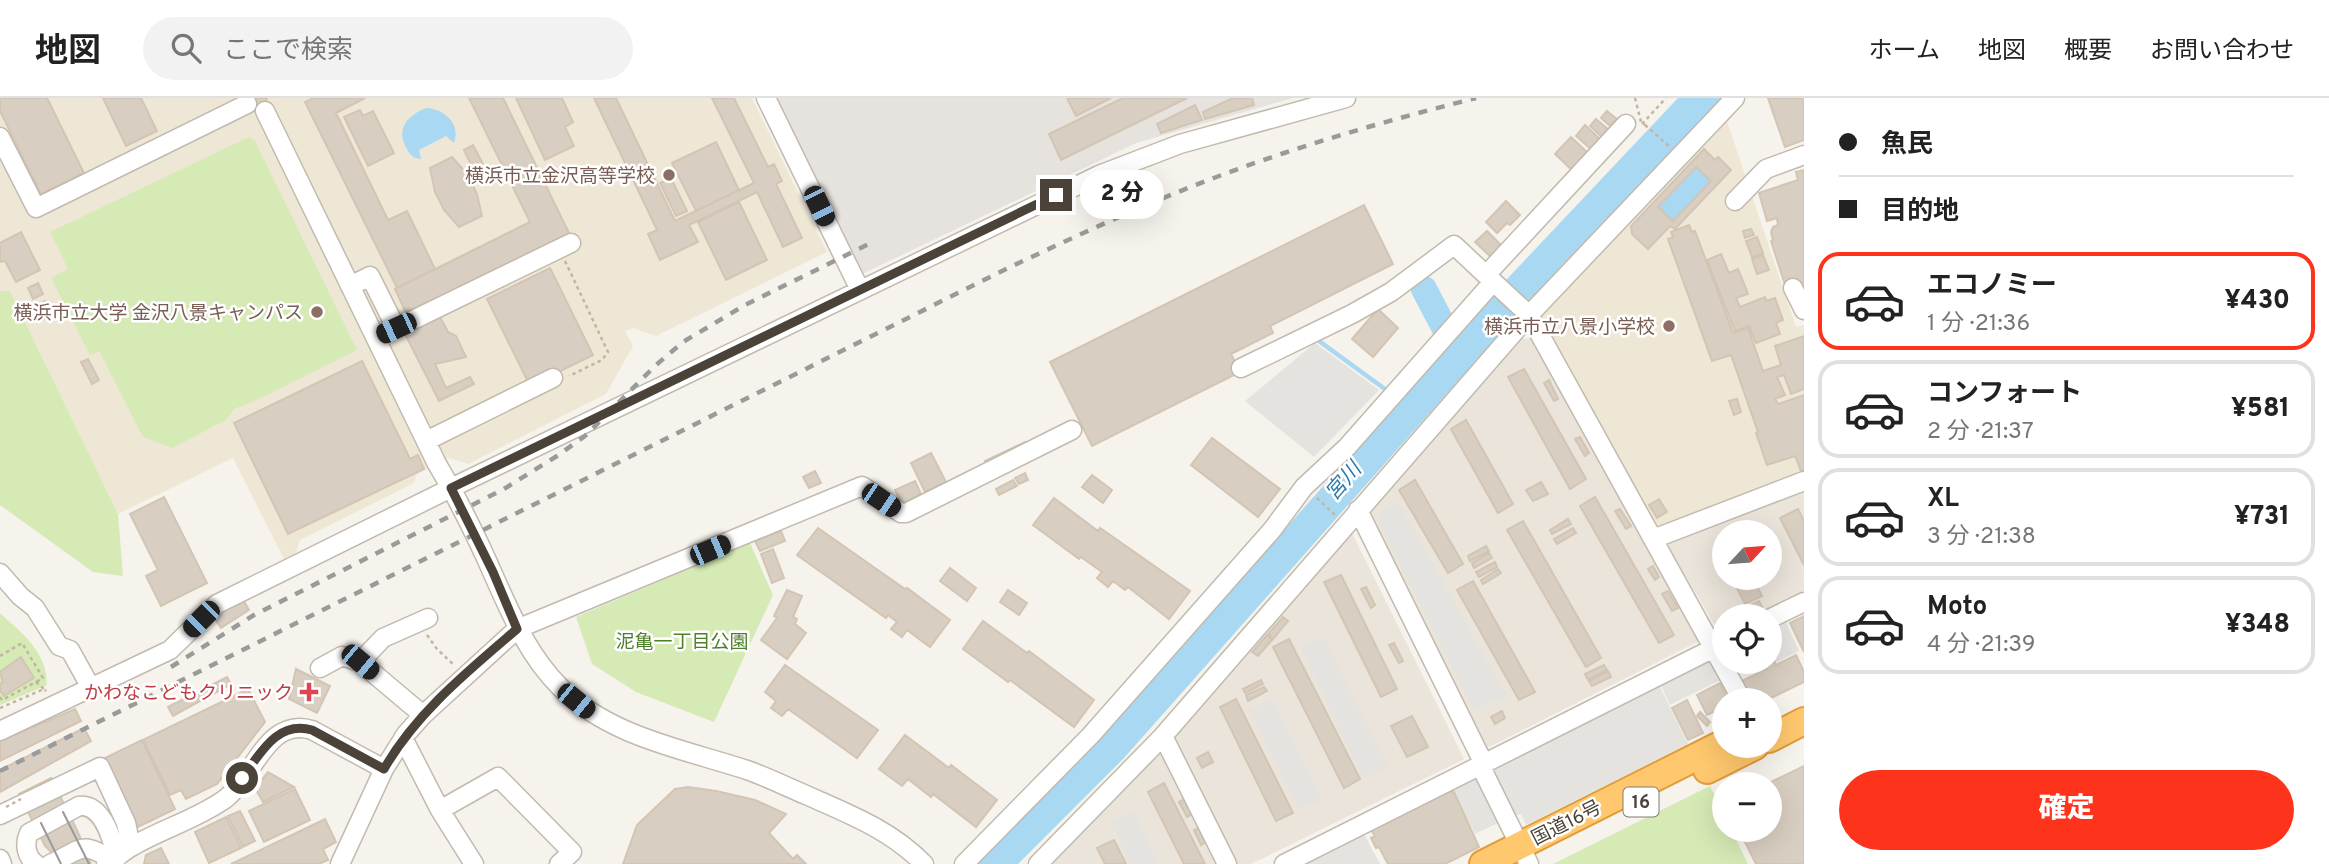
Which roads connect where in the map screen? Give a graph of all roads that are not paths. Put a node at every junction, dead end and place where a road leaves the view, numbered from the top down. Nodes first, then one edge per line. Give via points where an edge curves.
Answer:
1 (766, 98) edge
2 (1346, 98) edge
3 (1735, 98) edge
4 (246, 101) edge
5 (270, 104) edge
6 (1626, 124) dead end
7 (0, 137) edge
8 (1804, 155) edge
9 (1735, 201) dead end
10 (565, 246) road end
11 (1492, 281) junction
12 (350, 286) junction
13 (1793, 288) dead end
14 (860, 290) junction
15 (1804, 310) edge
16 (1525, 312) junction
17 (396, 328) junction
18 (376, 338) junction
19 (1241, 368) dead end
20 (553, 378) dead end
21 (1072, 430) dead end
22 (426, 440) junction
23 (1804, 481) edge
24 (451, 488) junction
25 (1358, 510) junction
26 (1653, 539) junction
27 (0, 573) edge
28 (1804, 602) edge
29 (1782, 613) edge
30 (423, 620) road end
31 (517, 629) junction
32 (1712, 634) edge
33 (1712, 649) edge
34 (360, 662) junction
35 (320, 668) dead end
36 (90, 686) junction
37 (1804, 703) edge
38 (1782, 714) edge
39 (423, 715) junction
40 (1804, 721) edge
41 (0, 731) edge
42 (1782, 732) edge
43 (1163, 736) junction
44 (403, 738) junction
45 (1712, 750) edge
46 (1730, 758) edge
47 (1484, 764) junction
48 (384, 769) junction
49 (440, 810) junction
50 (3, 811) edge
51 (131, 846) junction
52 (1524, 858) edge
53 (111, 863) edge
54 (36, 864) edge
55 (50, 864) edge
56 (340, 864) edge
57 (474, 864) edge
58 (559, 864) edge
59 (924, 864) edge
60 (964, 864) edge
61 (1038, 864) edge
62 (1227, 864) edge
63 (1284, 864) edge
64 (1483, 864) edge

1 - 14 street
2 - 14 street via 1136,159
3 - 16 street
4 - 5 street via 256,111
4 - 7 street via 36,208
5 - 12 street
6 - 11 street
8 - 9 street via 1766,169
10 - 17 street
11 - 16 street
11 - 19 street via 1454,245 1391,292
11 - 60 street via 1347,447 1304,487 1272,530 1091,735
12 - 17 street via 370,276
12 - 18 street
13 - 15 street
14 - 24 street
16 - 25 street
16 - 26 street
17 - 18 street
18 - 22 street
20 - 22 street
21 - 31 street via 906,513 862,486
22 - 24 street
23 - 26 street
24 - 31 street
24 - 36 street via 217,604 170,650
25 - 43 street
25 - 47 street
26 - 32 street
27 - 36 street via 35,608 60,646 70,650
28 - 29 street
30 - 34 street via 383,638
31 - 39 street
31 - 59 street via 560,687 593,714 628,732 750,771 862,819 894,837
33 - 47 street
34 - 35 street via 342,656
34 - 39 street
36 - 41 street
37 - 38 highway
39 - 44 street
40 - 42 highway
43 - 61 street
43 - 62 street
44 - 48 street
44 - 49 street
45 - 52 highway, 国道16号 / 16
46 - 52 highway, 国道16号 / 16
47 - 52 street via 1484,773
47 - 63 street
48 - 51 street via 312,730 291,728 269,743 228,796
48 - 56 street
49 - 57 street
49 - 58 street via 498,777 572,852
50 - 51 street via 100,767 126,823
51 - 53 street
52 - 64 highway, 国道16号 / 16
53 - 54 street via 113,843 94,808 86,805 29,833 26,850
53 - 55 street via 91,847 84,847

